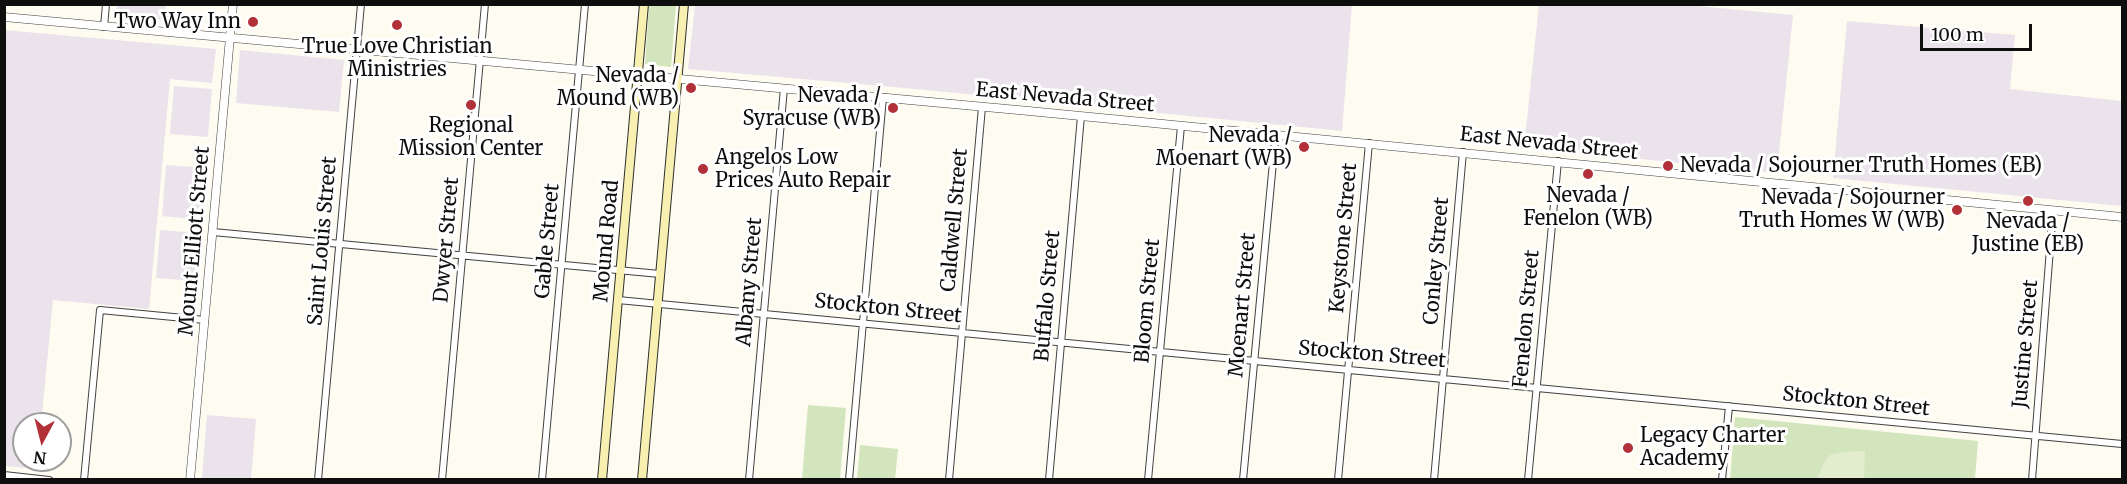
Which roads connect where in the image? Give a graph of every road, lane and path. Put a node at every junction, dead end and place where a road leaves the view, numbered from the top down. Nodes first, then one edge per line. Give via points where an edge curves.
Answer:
1 (106, 4) edge
2 (233, 4) edge
3 (361, 4) edge
4 (485, 4) edge
5 (585, 4) edge
6 (644, 4) edge
7 (684, 4) edge
8 (4, 17) edge
9 (104, 27) junction
10 (230, 38) junction
11 (357, 49) junction
12 (480, 61) junction
13 (579, 70) junction
14 (638, 75) junction
15 (677, 78) junction
16 (784, 88) junction
17 (883, 98) junction
18 (982, 107) junction
19 (1081, 116) junction
20 (1181, 126) junction
21 (1278, 135) junction
22 (1369, 143) junction
23 (1464, 152) junction
24 (1558, 161) junction
25 (2053, 210) junction
26 (2122, 217) edge
27 (213, 232) junction
28 (339, 245) junction
29 (462, 256) junction
30 (562, 265) junction
31 (621, 269) junction
32 (660, 274) junction
33 (618, 300) junction
34 (657, 304) junction
35 (763, 314) junction
36 (205, 320) junction
37 (863, 323) junction
38 (962, 333) junction
39 (1061, 342) junction
40 (1160, 352) junction
41 (1254, 361) junction
42 (1348, 370) junction
43 (1443, 378) junction
44 (1537, 387) junction
45 (1729, 406) junction
46 (2035, 436) junction
47 (2122, 444) edge
48 (4, 475) edge
49 (49, 480) edge
50 (84, 480) edge
51 (190, 480) edge
52 (318, 480) edge
53 (442, 480) edge
54 (542, 480) edge
55 (603, 480) edge
56 (642, 480) edge
57 (749, 480) edge
58 (849, 480) edge
59 (949, 480) edge
60 (1049, 480) edge
61 (1148, 480) edge
62 (1243, 480) edge
63 (1338, 480) edge
64 (1434, 480) edge
65 (1528, 480) edge
66 (1722, 480) edge
67 (2032, 480) edge

1 - 9 street
2 - 10 street, Mount Elliott Street
3 - 11 street, Saint Louis Street
4 - 12 street, Dwyer Street
5 - 13 street, Gable Street
6 - 14 main road, Mound Road
7 - 15 main road
8 - 9 street, East Nevada Street
9 - 10 street, East Nevada Street
10 - 11 street, East Nevada Street
10 - 27 street, Mount Elliott Street
11 - 12 street, East Nevada Street
11 - 28 street, Saint Louis Street
12 - 13 street, East Nevada Street
12 - 29 street, Dwyer Street
13 - 14 street, East Nevada Street
13 - 30 street, Gable Street
14 - 15 street, East Nevada Street
14 - 31 main road, Mound Road
15 - 16 street, East Nevada Street
15 - 32 main road
16 - 17 street, East Nevada Street
16 - 35 street, Albany Street
17 - 18 street, East Nevada Street
17 - 37 street
18 - 19 street, East Nevada Street
18 - 38 street, Caldwell Street
19 - 20 street, East Nevada Street
19 - 39 street, Buffalo Street
20 - 21 street, East Nevada Street
20 - 40 street, Bloom Street
21 - 22 street, East Nevada Street
21 - 41 street, Moenart Street
22 - 23 street, East Nevada Street
22 - 42 street, Keystone Street
23 - 24 street, East Nevada Street
23 - 43 street, Conley Street
24 - 25 street, East Nevada Street
24 - 44 street, Fenelon Street
25 - 26 street, East Nevada Street
25 - 46 street, Justine Street
27 - 28 street
27 - 36 street, Mount Elliott Street
28 - 29 street
28 - 52 street, Saint Louis Street
29 - 30 street
29 - 53 street, Dwyer Street
30 - 31 street
30 - 54 street, Gable Street
31 - 32 street
31 - 33 main road, Mound Road
32 - 34 main road
33 - 34 street, Stockton Street
33 - 55 main road, Mound Road
34 - 35 street, Stockton Street
34 - 56 main road
35 - 37 street, Stockton Street
35 - 57 street, Albany Street
36 - 50 street via 100,310
36 - 51 street, Mount Elliott Street
37 - 38 street, Stockton Street
37 - 58 street
38 - 39 street, Stockton Street
38 - 59 street, Caldwell Street
39 - 40 street, Stockton Street
39 - 60 street, Buffalo Street
40 - 41 street, Stockton Street
40 - 61 street, Bloom Street
41 - 42 street, Stockton Street
41 - 62 street, Moenart Street
42 - 43 street, Stockton Street
42 - 63 street, Keystone Street
43 - 44 street, Stockton Street
43 - 64 street, Conley Street
44 - 45 street, Stockton Street
44 - 65 street, Fenelon Street
45 - 46 street, Stockton Street
45 - 66 street
46 - 47 street, Stockton Street
46 - 67 street, Justine Street
48 - 49 street

